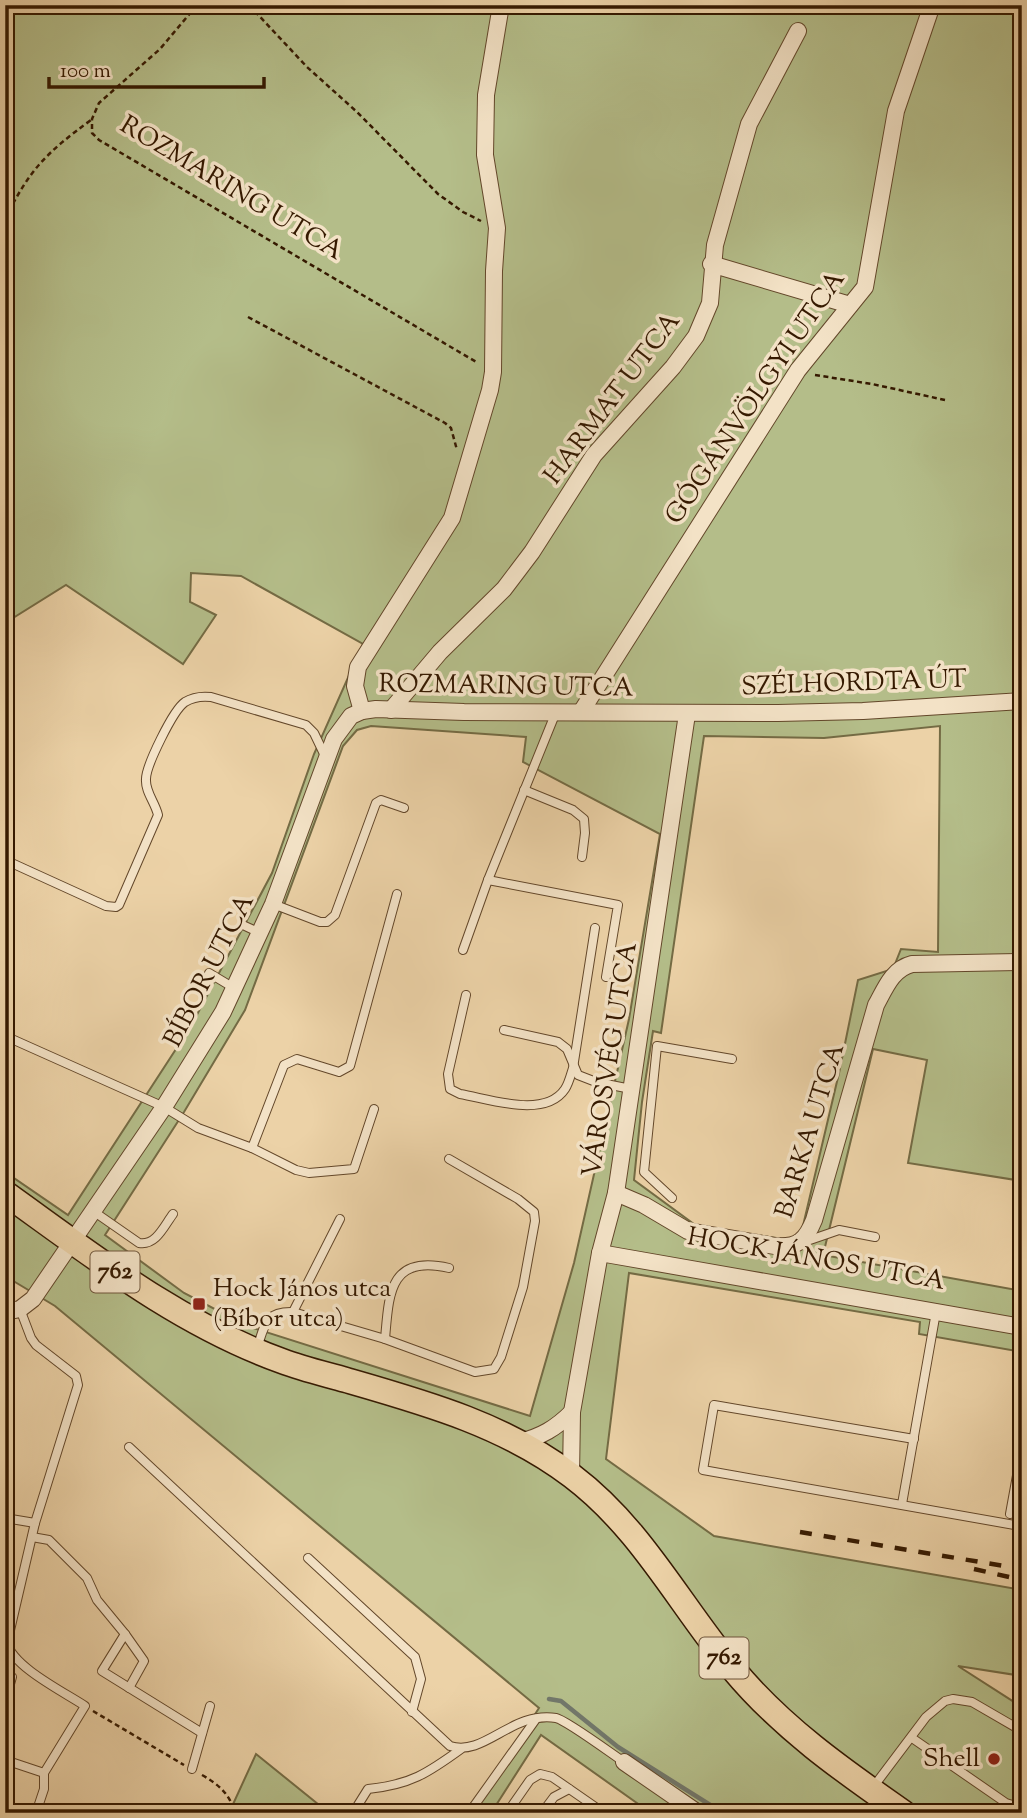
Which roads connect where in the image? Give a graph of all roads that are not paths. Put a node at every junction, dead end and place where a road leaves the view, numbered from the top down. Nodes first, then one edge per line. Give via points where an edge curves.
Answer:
1 (500, 5) edge
2 (932, 5) edge
3 (798, 31) dead end
4 (711, 264) junction
5 (850, 305) junction
6 (1022, 701) edge
7 (391, 710) junction
8 (362, 711) junction
9 (556, 712) junction
10 (582, 712) junction
11 (687, 714) junction
12 (326, 758) junction
13 (524, 790) junction
14 (404, 808) dead end
15 (582, 857) dead end
16 (5, 860) edge
17 (488, 880) junction
18 (397, 894) dead end
19 (273, 904) junction
20 (595, 928) dead end
21 (463, 950) dead end
22 (1022, 962) edge
23 (209, 973) dead end
24 (606, 977) dead end
25 (234, 988) junction
26 (466, 995) dead end
27 (503, 1030) dead end
28 (5, 1036) edge
29 (732, 1059) dead end
30 (636, 1064) junction
31 (573, 1068) junction
32 (655, 1068) junction
33 (632, 1089) junction
34 (164, 1107) junction
35 (374, 1109) dead end
36 (252, 1148) junction
37 (449, 1158) dead end
38 (5, 1193) edge
39 (616, 1194) junction
40 (672, 1198) dead end
41 (93, 1211) junction
42 (173, 1214) dead end
43 (340, 1219) dead end
44 (876, 1237) dead end
45 (72, 1241) junction
46 (795, 1245) junction
47 (600, 1253) junction
48 (449, 1268) dead end
49 (13, 1310) edge
50 (293, 1312) junction
51 (936, 1312) junction
52 (1022, 1327) edge
53 (385, 1339) junction
54 (256, 1350) junction
55 (572, 1412) junction
56 (914, 1439) junction
57 (519, 1442) junction
58 (129, 1447) dead end
59 (1022, 1448) edge
60 (571, 1476) junction
61 (902, 1504) junction
62 (1010, 1514) dead end
63 (5, 1518) edge
64 (1021, 1521) edge
65 (35, 1523) junction
66 (32, 1537) junction
67 (1022, 1541) edge
68 (308, 1558) dead end
69 (125, 1634) junction
70 (12, 1677) dead end
71 (129, 1688) junction
72 (5, 1702) edge
73 (210, 1706) dead end
74 (412, 1712) junction
75 (536, 1719) junction
76 (1022, 1731) edge
77 (202, 1732) junction
78 (912, 1738) junction
79 (461, 1749) junction
80 (5, 1760) edge
81 (624, 1762) joint
82 (192, 1769) road end
83 (44, 1773) junction
84 (569, 1789) junction
85 (871, 1790) junction
86 (678, 1807) edge
87 (1022, 1808) edge
88 (36, 1813) edge
89 (359, 1813) edge
90 (469, 1813) edge
91 (508, 1813) edge
92 (542, 1813) edge
93 (604, 1813) edge
94 (698, 1813) edge
95 (904, 1813) edge

1 - 8 street, ROZMARING UTCA via 485,132 486,171 497,228 490,390 452,518 358,667 355,686
2 - 5 street, GÓGÁNVÖLGYI UTCA via 897,111 865,287
3 - 4 street, HARMAT UTCA via 749,124
4 - 5 street
4 - 7 street, HARMAT UTCA via 710,303 692,342 594,455 504,589 440,652
5 - 10 street, GÓGÁNVÖLGYI UTCA via 798,370
6 - 11 street, SZÉLHORDTA ÚT via 863,711
7 - 8 street, ROZMARING UTCA
7 - 9 street, ROZMARING UTCA
8 - 12 street, BÍBOR UTCA via 342,725
9 - 10 street, ROZMARING UTCA
9 - 13 lane
10 - 11 street, ROZMARING UTCA
11 - 30 street, VÁROSVÉG UTCA
12 - 16 lane via 306,725 198,696 172,716 146,776 146,789 158,815 119,905 106,906
12 - 19 street, BÍBOR UTCA via 279,869
13 - 15 lane via 573,810 583,819
13 - 17 lane
14 - 19 lane via 382,800 376,803 330,920 320,922
17 - 21 lane
17 - 24 lane via 618,905
18 - 36 lane via 350,1066 339,1072 297,1059 284,1065
19 - 25 street, BÍBOR UTCA via 252,930
20 - 31 lane
22 - 46 street, BARKA UTCA via 912,964 901,967 891,979 863,1044 814,1220 808,1234
23 - 25 lane
25 - 34 street, BÍBOR UTCA
26 - 31 lane via 448,1074 450,1089 527,1106 544,1105 566,1088
27 - 31 lane via 558,1042 567,1049
28 - 34 lane
29 - 32 lane via 657,1046
30 - 32 lane
30 - 33 street, VÁROSVÉG UTCA
31 - 33 lane via 585,1079
32 - 40 lane via 644,1172
33 - 39 street, VÁROSVÉG UTCA
34 - 36 lane via 198,1128
34 - 41 street, BÍBOR UTCA
35 - 36 lane via 354,1169 309,1173
37 - 53 lane via 534,1212 523,1287 501,1357 494,1369 475,1372
38 - 45 main road, 762
39 - 46 street, BARKA UTCA via 688,1231 775,1246
39 - 47 street, VÁROSVÉG UTCA
41 - 42 lane via 146,1244
41 - 45 street, BÍBOR UTCA
43 - 50 lane
44 - 46 lane via 839,1230
45 - 49 street, BÍBOR UTCA via 33,1299
45 - 54 main road, 762 via 159,1301
47 - 51 street, HOCK JÁNOS UTCA
47 - 55 street, VÁROSVÉG UTCA
48 - 53 lane via 417,1266 400,1276 389,1295
49 - 65 lane via 31,1338 76,1376 78,1385
50 - 53 lane
50 - 54 lane via 280,1311 266,1321
51 - 52 street, HOCK JÁNOS UTCA
51 - 56 lane
54 - 57 main road, 762 via 464,1416
55 - 57 street via 548,1432
55 - 60 street, VÁROSVÉG UTCA
56 - 61 lane
56 - 61 lane via 714,1405 703,1470
57 - 60 main road, 762
58 - 74 lane
59 - 62 lane
60 - 85 main road, 762 via 634,1534 760,1700 806,1742
61 - 64 lane
63 - 65 lane
64 - 67 lane via 1018,1540
65 - 66 lane
66 - 69 lane via 49,1540 87,1578 97,1600
66 - 83 lane via 8,1648 22,1664 85,1706
68 - 74 lane via 415,1657 421,1679
69 - 71 lane via 144,1661
69 - 71 lane via 102,1671
70 - 72 lane
71 - 77 lane
73 - 77 lane
74 - 79 lane via 450,1746
75 - 79 lane
75 - 81 lane via 558,1718
75 - 90 lane
76 - 78 lane via 972,1702 953,1699 926,1717
77 - 82 lane
78 - 85 lane
78 - 87 lane via 1006,1803
79 - 89 lane via 407,1783 368,1789 358,1805
80 - 83 lane
81 - 86 street
83 - 88 lane
84 - 91 lane via 547,1774 535,1775
84 - 92 lane via 554,1797
84 - 93 lane
85 - 95 main road, 762
86 - 94 street

